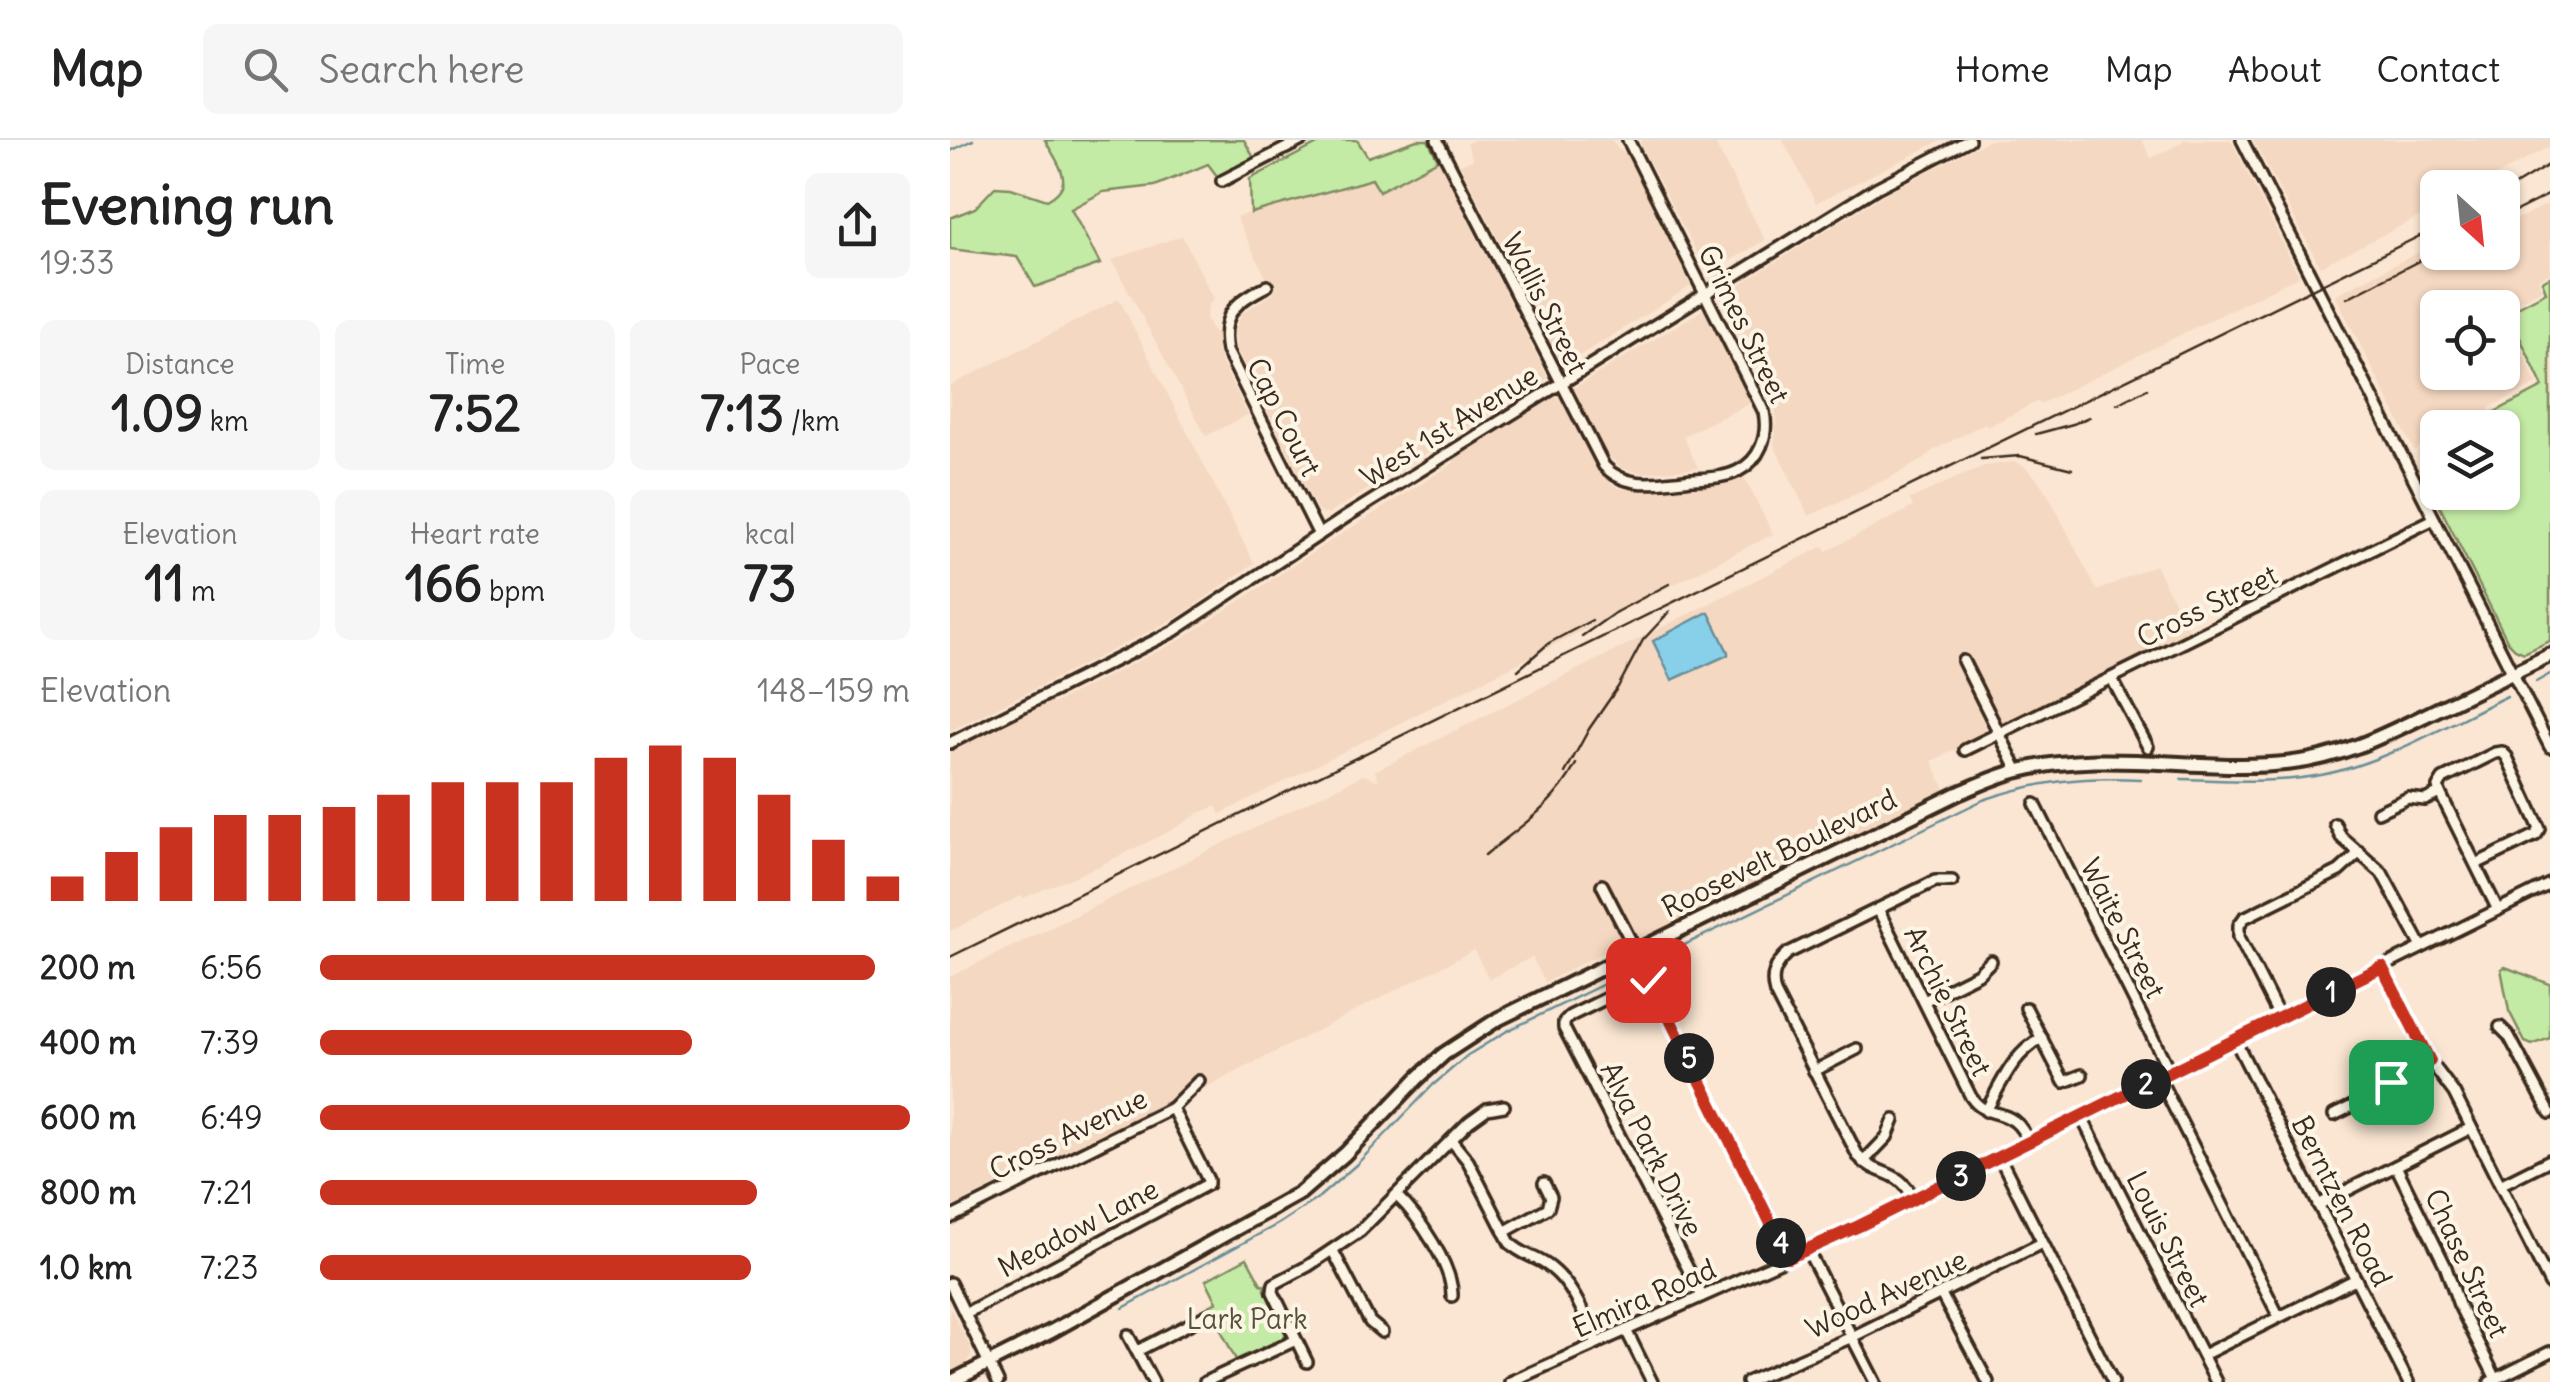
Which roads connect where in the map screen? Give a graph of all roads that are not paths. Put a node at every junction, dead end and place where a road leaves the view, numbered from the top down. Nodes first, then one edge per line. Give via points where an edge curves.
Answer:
1 (1302, 140) edge
2 (1437, 140) edge
3 (1628, 140) edge
4 (1969, 140) edge
5 (2242, 140) edge
6 (1222, 181) dead end
7 (1267, 286) dead end
8 (1706, 294) junction
9 (1561, 384) junction
10 (1622, 480) joint
11 (2434, 519) junction
12 (1319, 535) junction
13 (2550, 655) edge
14 (1963, 661) dead end
15 (2513, 674) junction
16 (2112, 679) junction
17 (2000, 734) junction
18 (950, 744) edge
19 (2148, 747) dead end
20 (2550, 747) edge
21 (1965, 750) dead end
22 (2018, 771) junction
23 (2440, 793) junction
24 (2035, 804) dead end
25 (2378, 812) dead end
26 (2336, 824) dead end
27 (2360, 852) junction
28 (2476, 864) junction
29 (1952, 880) dead end
30 (2550, 884) edge
31 (1602, 885) dead end
32 (1878, 909) junction
33 (2498, 910) junction
34 (2422, 947) junction
35 (1636, 952) junction
36 (1991, 961) dead end
37 (2382, 967) junction
38 (1924, 1001) junction
39 (2026, 1008) dead end
40 (2280, 1018) junction
41 (2500, 1027) dead end
42 (2042, 1038) junction
43 (2235, 1040) junction
44 (1857, 1049) dead end
45 (2430, 1061) junction
46 (1814, 1071) junction
47 (2170, 1072) junction
48 (2082, 1075) dead end
49 (2159, 1078) junction
50 (1199, 1081) dead end
51 (1504, 1106) dead end
52 (1172, 1108) junction
53 (1986, 1111) junction
54 (2550, 1113) edge
55 (2334, 1115) dead end
56 (2081, 1116) junction
57 (1894, 1120) dead end
58 (2471, 1128) junction
59 (1452, 1140) junction
60 (2028, 1142) junction
61 (1999, 1156) junction
62 (2550, 1160) edge
63 (1863, 1162) junction
64 (2396, 1166) junction
65 (1544, 1183) dead end
66 (2500, 1185) junction
67 (1398, 1196) junction
68 (1914, 1199) junction
69 (2318, 1205) junction
70 (950, 1218) edge
71 (1504, 1232) junction
72 (2042, 1243) junction
73 (1807, 1250) junction
74 (1333, 1251) junction
75 (2550, 1255) edge
76 (1788, 1258) junction
77 (2538, 1261) junction
78 (2356, 1278) junction
79 (950, 1283) edge
80 (2550, 1284) edge
81 (1941, 1294) junction
82 (1452, 1296) dead end
83 (1702, 1296) junction
84 (966, 1314) junction
85 (1209, 1314) dead end
86 (2280, 1316) junction
87 (1626, 1330) junction
88 (1382, 1332) dead end
89 (1128, 1335) dead end
90 (1852, 1337) junction
91 (1296, 1340) junction
92 (1598, 1343) junction
93 (1137, 1352) junction
94 (2550, 1352) edge
95 (2202, 1356) junction
96 (1307, 1362) dead end
97 (989, 1364) junction
98 (1535, 1377) edge
99 (1760, 1379) edge
100 (2493, 1380) edge
101 (951, 1382) edge
102 (998, 1382) edge
103 (1152, 1382) edge
104 (1205, 1382) edge
105 (1510, 1382) edge
106 (1652, 1382) edge
107 (1747, 1382) edge
108 (1875, 1382) edge
109 (1988, 1382) edge
110 (2113, 1382) edge
111 (2216, 1382) edge
112 (2408, 1382) edge

1 - 6 street
2 - 9 street, Wallis Street
3 - 8 street, Grimes Street
4 - 8 street, West 1st Avenue via 1888,181
5 - 11 street
7 - 12 street, Cap Court via 1224,313 1229,358
8 - 9 street, West 1st Avenue
8 - 10 street, Grimes Street via 1764,412 1760,451 1722,476 1652,484
9 - 10 street, Wallis Street via 1597,456
9 - 12 street, West 1st Avenue
11 - 15 street
11 - 16 street, Cross Street
12 - 18 street, West 1st Avenue via 1174,631
13 - 15 main road, Roosevelt Boulevard
14 - 17 street
15 - 20 street
15 - 22 main road, Roosevelt Boulevard via 2320,758 2261,766 2092,762
16 - 17 street, Cross Street
16 - 19 street
17 - 21 street, Cross Street
17 - 22 street
22 - 35 main road, Roosevelt Boulevard via 1959,792
23 - 25 street
23 - 28 street
23 - 28 street via 2442,779 2495,753 2506,755 2540,830
24 - 47 street, Waite Street
26 - 27 street
27 - 34 street via 2382,873
27 - 40 street via 2238,925
28 - 33 street
29 - 32 street via 1935,881
30 - 33 street, Elmira Road
31 - 35 street
32 - 38 street, Archie Street
32 - 46 street via 1788,953 1775,967 1775,993
33 - 34 street, Elmira Road
34 - 37 street, Elmira Road
35 - 97 main road, Roosevelt Boulevard via 1498,1019 1444,1054 1324,1174 1287,1200
36 - 38 street
37 - 40 street, Elmira Road
37 - 45 street
38 - 53 street, Archie Street via 1971,1097
39 - 42 street
40 - 43 street, Elmira Road
41 - 54 street
42 - 48 street via 2065,1082
42 - 53 street via 2010,1066
43 - 47 street, Elmira Road
43 - 69 street, Berntzen Road
44 - 46 street
45 - 55 street
45 - 58 street
46 - 63 street
47 - 49 street, Elmira Road
49 - 56 street, Elmira Road
49 - 86 street
50 - 52 street, Cross Avenue
51 - 59 street via 1478,1114
52 - 70 street, Cross Avenue
52 - 84 street, Meadow Lane via 1206,1185
53 - 60 street, Archie Street via 2017,1122
56 - 60 street, Elmira Road
56 - 95 street, Louis Street
57 - 63 street
58 - 64 street
58 - 66 street
59 - 67 street
59 - 71 street
60 - 61 street, Elmira Road
61 - 68 street, Elmira Road
61 - 72 street
62 - 66 street
63 - 68 street via 1898,1177
64 - 69 street
64 - 100 street, Chase Street
65 - 71 street via 1548,1208
66 - 77 street
67 - 74 street
67 - 82 street via 1423,1225 1451,1280
68 - 73 street, Elmira Road
69 - 78 street, Berntzen Road
71 - 92 street via 1516,1250 1564,1280
72 - 81 street, Wood Avenue
72 - 110 street
73 - 76 street, Elmira Road
73 - 90 street
74 - 88 street via 1370,1322
74 - 91 street via 1272,1288
75 - 77 street
76 - 83 street, Elmira Road
76 - 83 street, Alva Park Drive via 1654,987 1644,980 1564,1022
77 - 80 street
78 - 86 street
78 - 112 street, Berntzen Road
79 - 84 street
81 - 90 street, Wood Avenue
81 - 109 street
83 - 87 street, Elmira Road
84 - 97 street
85 - 93 street
86 - 95 street
87 - 92 street, Elmira Road
87 - 106 street
89 - 93 street
90 - 99 street, Wood Avenue
90 - 108 street
91 - 96 street
91 - 104 street
92 - 98 street, Elmira Road
93 - 103 street
94 - 100 street
95 - 111 street, Louis Street
97 - 101 main road, Roosevelt Boulevard
97 - 102 street
98 - 105 street, Elmira Road
99 - 107 street, Wood Avenue

